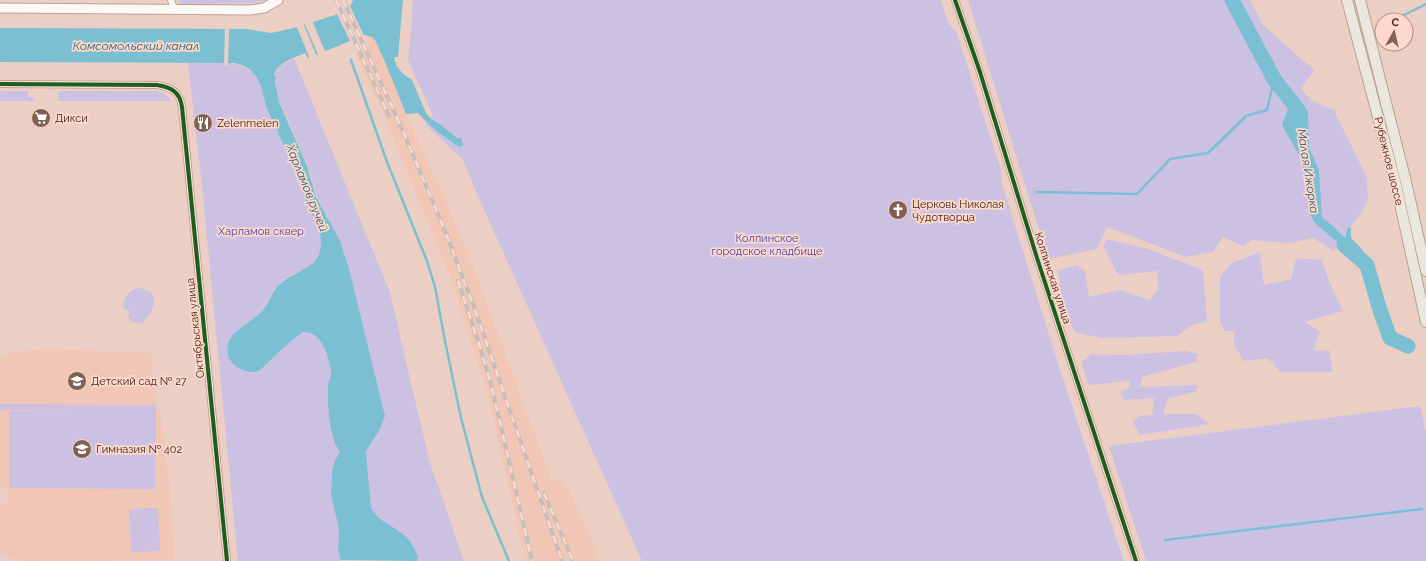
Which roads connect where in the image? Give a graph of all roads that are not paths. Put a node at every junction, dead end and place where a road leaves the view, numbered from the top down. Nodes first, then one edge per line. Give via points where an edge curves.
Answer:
1 (171, 0) edge
2 (278, 0) edge
3 (955, 0) edge
4 (1347, 0) edge
5 (1360, 0) edge
6 (0, 8) edge
7 (174, 9) junction
8 (0, 84) edge
9 (1426, 271) edge
10 (1426, 322) edge
11 (227, 561) edge
12 (1136, 561) edge

1 - 7 street
2 - 7 street via 269,6 254,10
3 - 12 street, Колпинская улица
4 - 10 main road, Рубежное шоссе via 1395,181
5 - 9 main road, Рубежное шоссе
6 - 7 street
8 - 11 street, Октябрьская улица via 157,86 170,88 181,101

